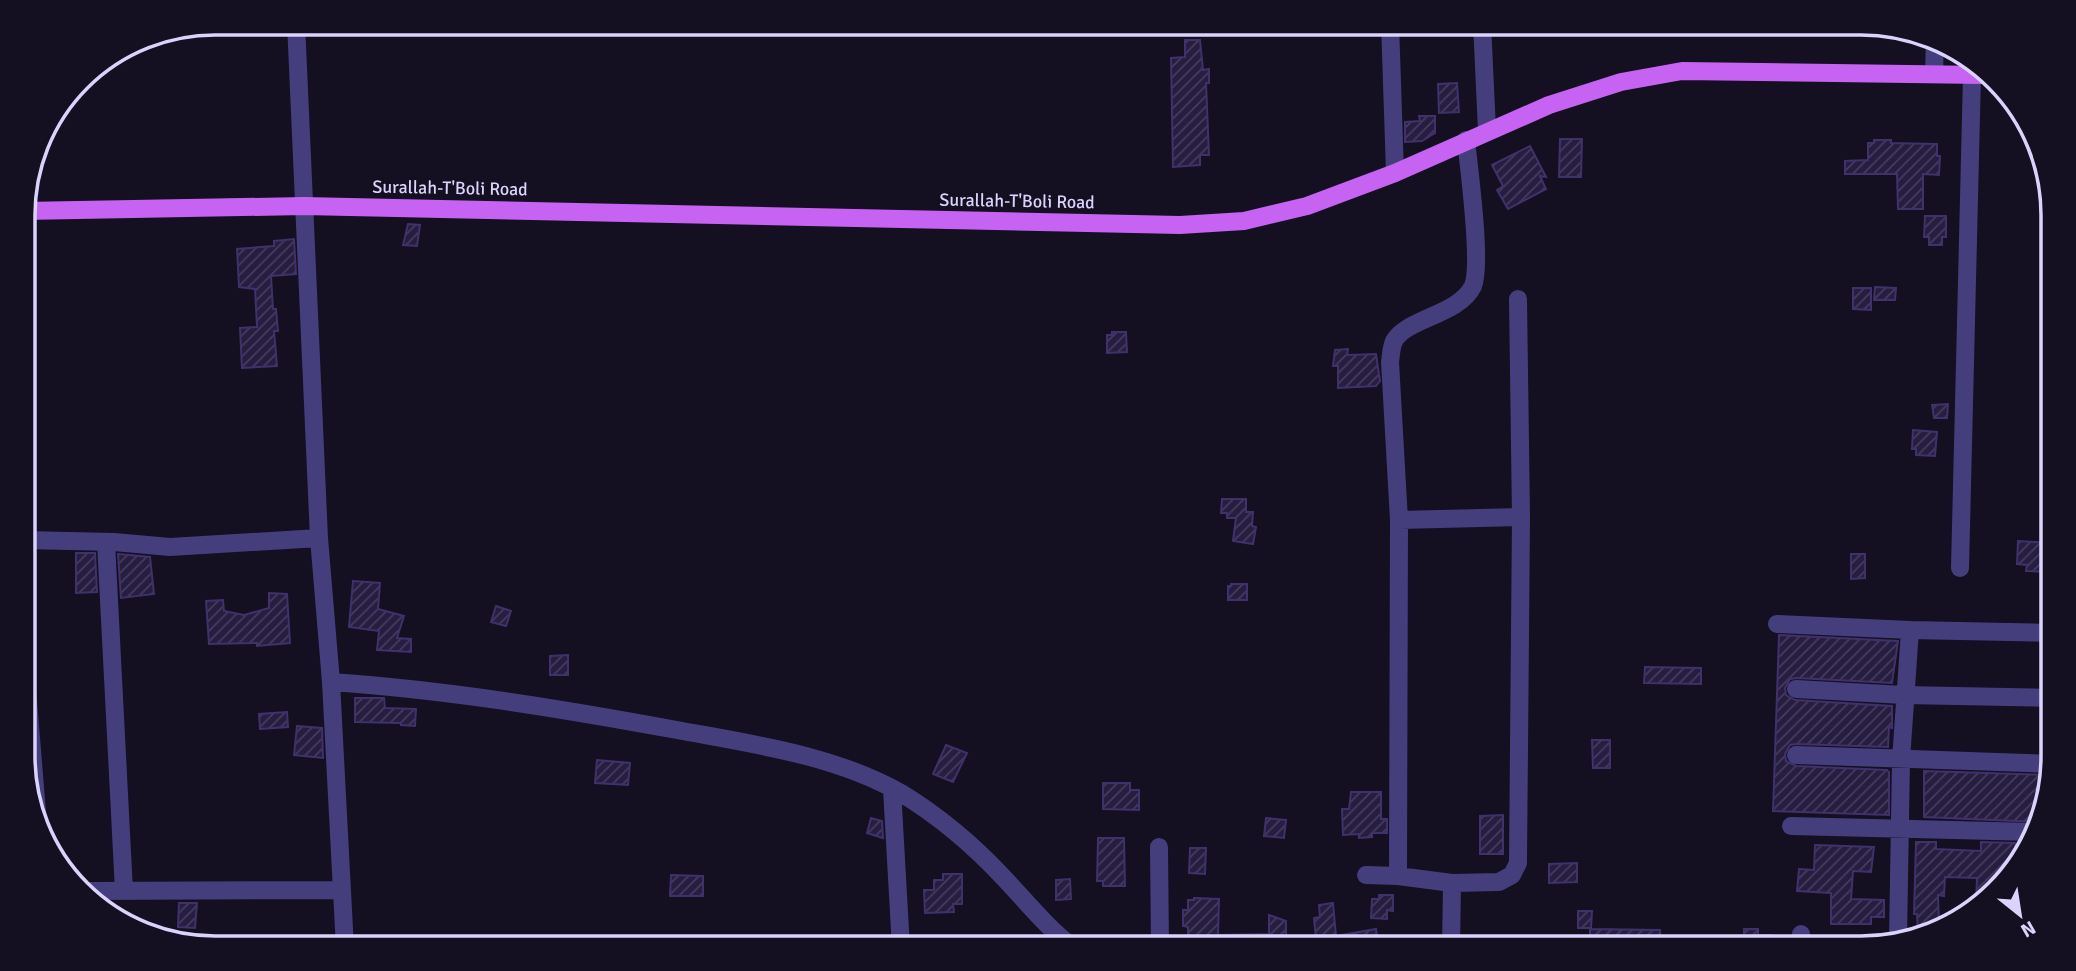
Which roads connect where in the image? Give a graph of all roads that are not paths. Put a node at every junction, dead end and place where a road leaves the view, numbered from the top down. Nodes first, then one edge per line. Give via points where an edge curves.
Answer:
1 (297, 35) edge
2 (1390, 35) edge
3 (1482, 35) edge
4 (1935, 51) edge
5 (1934, 74) junction
6 (1973, 75) edge
7 (1978, 79) edge
8 (1486, 131) junction
9 (1466, 140) junction
10 (1395, 173) junction
11 (304, 206) junction
12 (35, 211) edge
13 (1518, 299) dead end
14 (1521, 517) junction
15 (1399, 520) junction
16 (319, 538) junction
17 (35, 540) edge
18 (106, 542) junction
19 (1960, 568) dead end
20 (1777, 624) dead end
21 (1910, 630) junction
22 (2041, 634) edge
23 (331, 682) junction
24 (1796, 689) dead end
25 (1904, 695) junction
26 (2041, 698) edge
27 (1796, 755) dead end
28 (1901, 760) junction
29 (2041, 764) edge
30 (892, 789) junction
31 (1791, 826) dead end
32 (1899, 829) junction
33 (2024, 832) edge
34 (1159, 847) dead end
35 (1366, 875) dead end
36 (1398, 876) junction
37 (1452, 883) junction
38 (342, 890) junction
39 (97, 891) edge
40 (124, 891) junction
41 (1898, 932) edge
42 (344, 936) edge
43 (900, 936) edge
44 (1061, 936) edge
45 (1160, 936) edge
46 (1451, 936) edge

1 - 11 street
2 - 10 street
3 - 8 street
4 - 5 street
5 - 6 main road, Surallah-T'Boli Road
5 - 8 main road, Surallah-T'Boli Road via 1682,71 1621,82
7 - 19 street
8 - 9 main road, Surallah-T'Boli Road
9 - 10 main road, Surallah-T'Boli Road
9 - 15 street via 1476,255 1474,282 1466,297 1401,334 1391,351
10 - 11 main road, Surallah-T'Boli Road via 1295,209 1244,221 1180,225
11 - 12 main road, Surallah-T'Boli Road
11 - 16 street
13 - 14 street
14 - 15 street
14 - 37 street via 1518,863 1512,876 1499,882
15 - 36 street
16 - 18 street via 170,547
16 - 23 street
17 - 18 street
18 - 40 street
20 - 21 street
21 - 22 street
21 - 25 street
23 - 30 street via 545,705 755,744 860,774
23 - 38 street
24 - 25 street
25 - 26 street
25 - 28 street
27 - 28 street
28 - 29 street
28 - 32 street
30 - 43 street
30 - 44 street via 952,831
31 - 32 street
32 - 33 street
32 - 41 street
34 - 45 street
35 - 36 street
36 - 37 street
37 - 46 street
38 - 40 street
38 - 42 street
39 - 40 street

